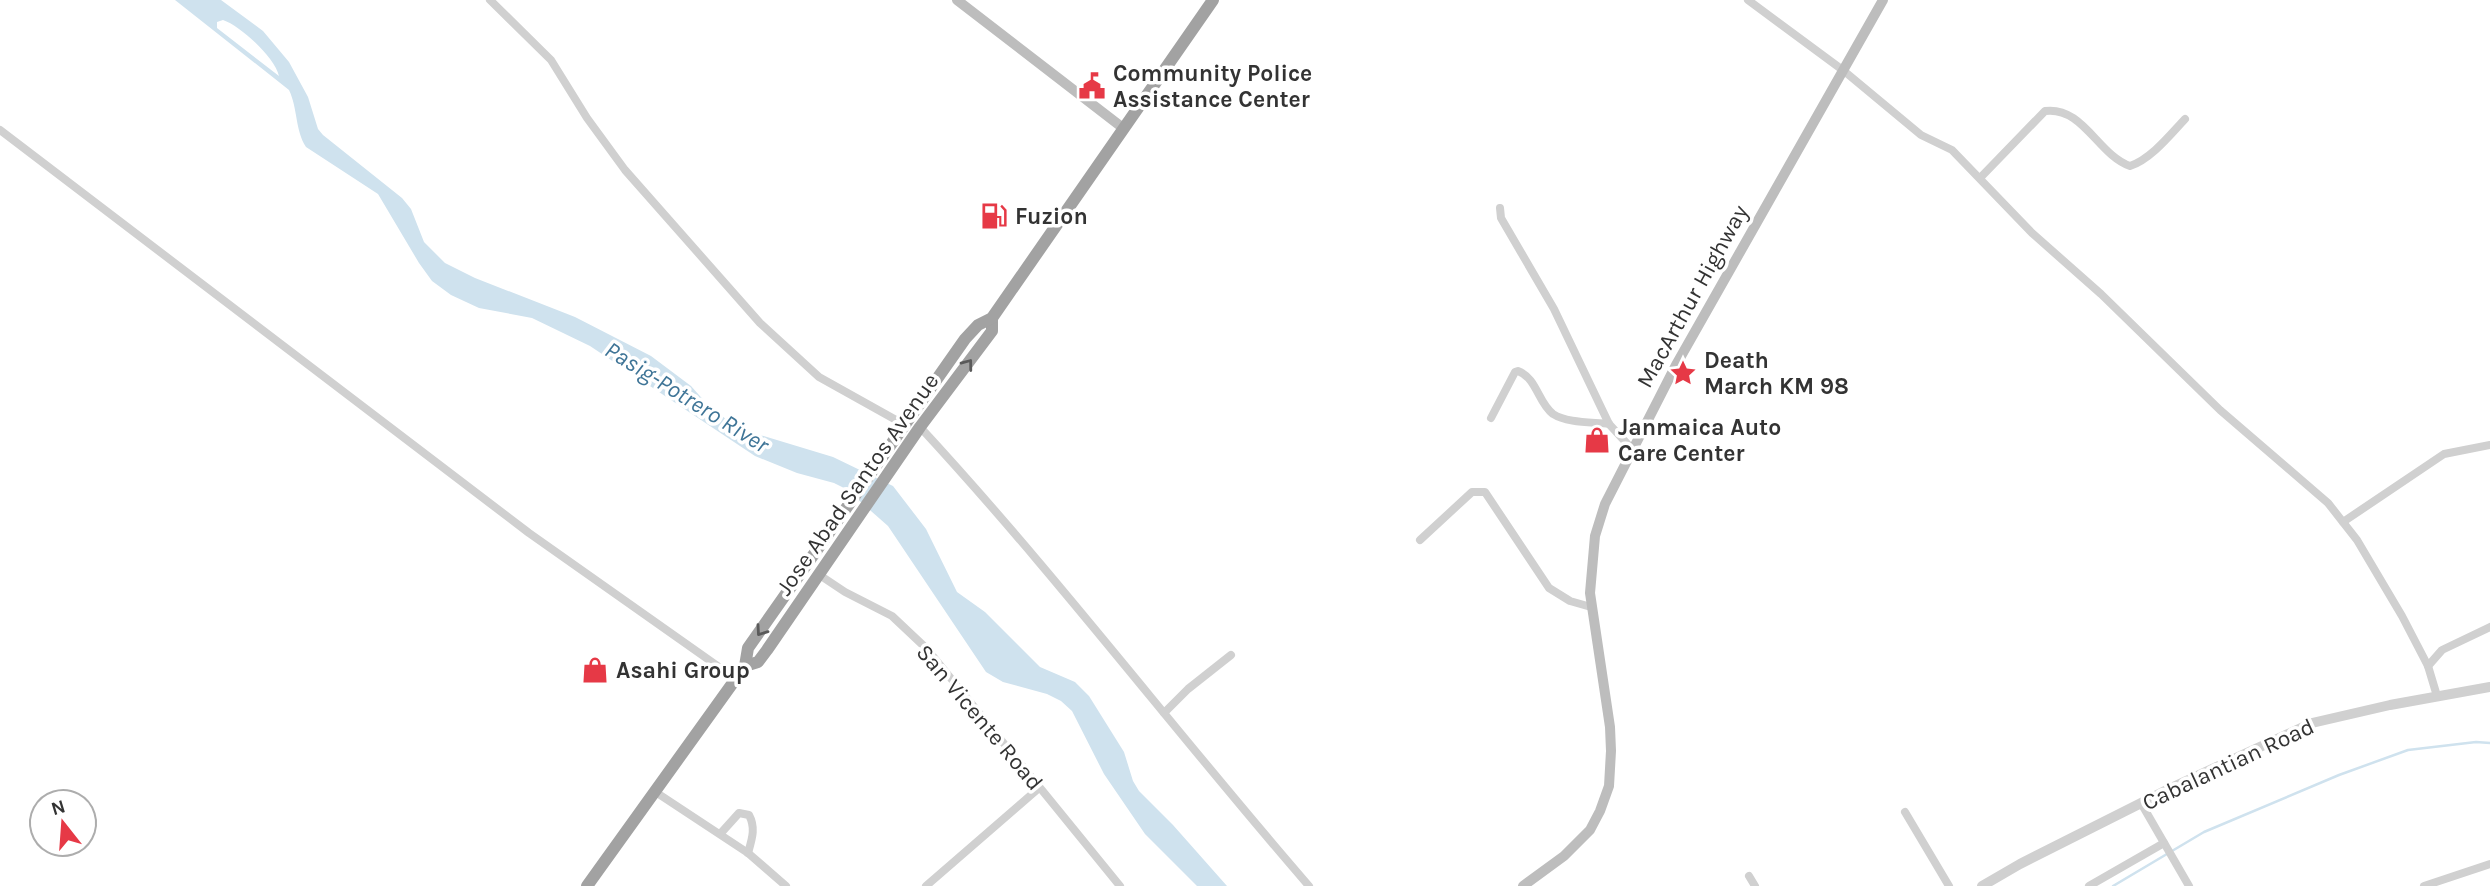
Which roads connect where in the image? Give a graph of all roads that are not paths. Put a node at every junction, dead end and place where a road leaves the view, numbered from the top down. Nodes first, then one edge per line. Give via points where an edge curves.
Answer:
1 (490, 0) edge
2 (957, 0) edge
3 (1213, 0) edge
4 (1748, 0) edge
5 (1883, 0) edge
6 (1844, 71) junction
7 (2185, 119) dead end
8 (1124, 128) junction
9 (0, 130) edge
10 (1981, 177) junction
11 (1500, 208) dead end
12 (1491, 418) dead end
13 (1609, 424) junction
14 (909, 430) junction
15 (2490, 446) edge
16 (1632, 449) junction
17 (2343, 522) junction
18 (1420, 540) dead end
19 (820, 570) junction
20 (1591, 607) junction
21 (2490, 627) edge
22 (1231, 654) dead end
23 (745, 666) junction
24 (2428, 666) junction
25 (736, 679) junction
26 (2490, 687) edge
27 (2437, 696) junction
28 (1164, 713) junction
29 (1039, 788) junction
30 (654, 791) junction
31 (2141, 803) junction
32 (1905, 812) dead end
33 (721, 833) junction
34 (2166, 846) junction
35 (748, 853) junction
36 (2490, 864) edge
37 (1749, 876) dead end
38 (587, 886) edge
39 (786, 886) edge
40 (926, 886) edge
41 (1120, 886) edge
42 (1309, 886) edge
43 (1523, 886) edge
44 (1755, 886) edge
45 (1950, 886) edge
46 (1982, 886) edge
47 (2089, 886) edge
48 (2189, 886) edge
49 (2424, 886) edge

1 - 14 street via 551,60 625,170 760,323 819,377
2 - 8 main road
3 - 8 highway, Jose Abad Santos Avenue
4 - 6 street
5 - 6 main road, MacArthur Highway
6 - 10 street via 1921,135 1952,150
6 - 16 main road, MacArthur Highway
7 - 10 street via 2130,166 2062,112 2045,111
8 - 14 highway, Jose Abad Santos Avenue via 992,318 965,339
9 - 25 street via 529,533
10 - 17 street via 2032,233 2220,410 2328,503
11 - 13 street via 1501,218 1554,309
12 - 13 street via 1518,371 1530,379 1555,415
13 - 16 street
14 - 19 highway, Jose Abad Santos Avenue
14 -> 23 highway, Jose Abad Santos Avenue via 748,648
14 - 28 street via 1037,558
15 - 17 street via 2444,454
16 - 20 main road, MacArthur Highway via 1595,536
17 - 24 street via 2376,571
18 - 20 street via 1461,500 1472,492 1485,492 1549,587 1570,601
19 - 23 highway, Jose Abad Santos Avenue via 758,662
19 - 29 street, San Vicente Road via 845,592 892,616 927,649
20 - 43 main road, MacArthur Highway via 1609,727 1609,786 1590,830
21 - 24 street via 2442,650
22 - 28 street
23 - 25 highway, Jose Abad Santos Avenue
24 - 27 street
25 - 30 highway, Jose Abad Santos Avenue
26 - 27 street, Cabalantian Road
27 - 31 street, Cabalantian Road via 2312,723
28 - 42 street
29 - 40 street
29 - 41 street, San Vicente Road
30 - 33 street
30 - 38 highway, Jose Abad Santos Avenue
31 - 34 street
31 - 46 street, Cabalantian Road
32 - 45 street
33 - 35 street
33 - 35 street via 739,813 749,815 753,835
34 - 47 street
34 - 48 street
35 - 39 street
36 - 49 street
37 - 44 street

